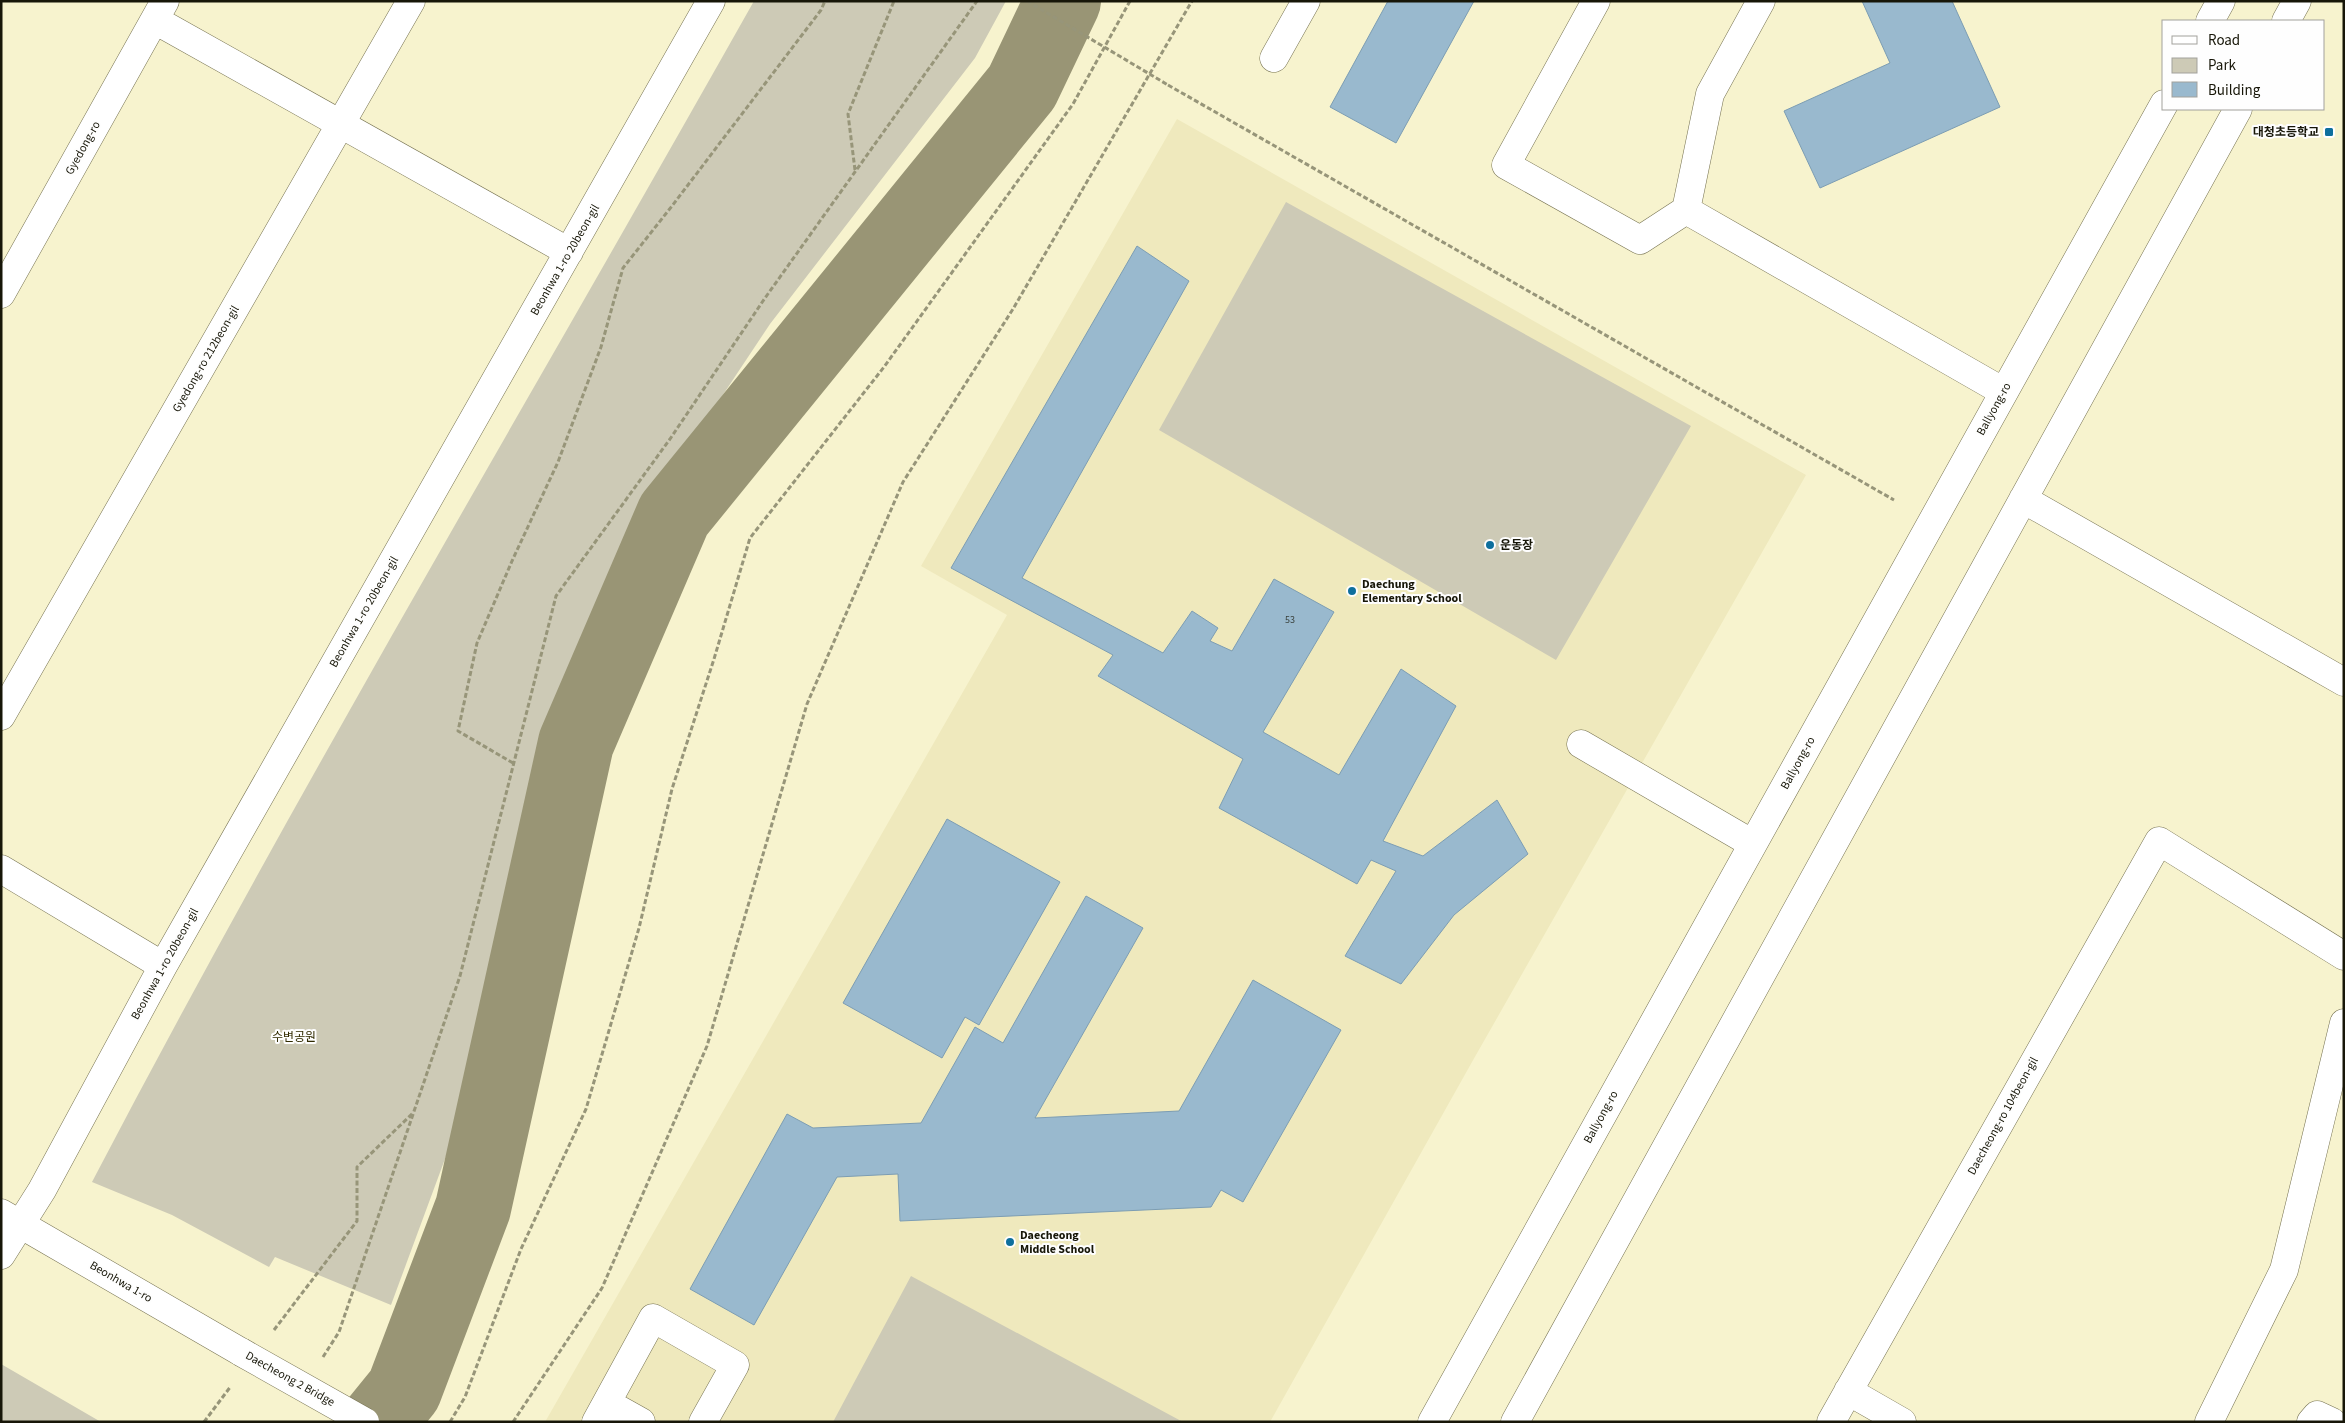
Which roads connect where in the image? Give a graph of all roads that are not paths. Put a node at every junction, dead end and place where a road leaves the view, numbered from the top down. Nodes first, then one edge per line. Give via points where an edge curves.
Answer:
1 (410, 1) edge
2 (711, 1) edge
3 (1306, 1) edge
4 (1596, 1) edge
5 (1761, 1) edge
6 (2221, 1) edge
7 (2297, 1) edge
8 (160, 10) edge
9 (2211, 20) edge
10 (2287, 20) edge
11 (1274, 58) dead end
12 (2162, 108) edge
13 (2237, 110) edge
14 (341, 124) junction
15 (1686, 210) junction
16 (569, 252) junction
17 (1, 294) edge
18 (2004, 392) junction
19 (2023, 499) junction
20 (2344, 682) edge
21 (1, 716) edge
22 (1581, 744) dead end
23 (1753, 844) junction
24 (1, 869) edge
25 (2344, 956) edge
26 (163, 966) junction
27 (2344, 1023) edge
28 (11, 1218) edge
29 (1, 1255) edge
30 (241, 1352) joint
31 (1848, 1391) junction
32 (602, 1412) edge
33 (366, 1422) edge
34 (640, 1422) edge
35 (703, 1422) edge
36 (1432, 1422) edge
37 (1515, 1422) edge
38 (1831, 1422) edge
39 (1902, 1422) edge
40 (2209, 1422) edge
41 (2311, 1422) edge
42 (2332, 1422) edge

1 - 14 street, Gyedong-ro 212beon-gil
2 - 16 street, Beonhwa 1-ro 20beon-gil
3 - 11 street
4 - 15 street via 1506,165 1640,240
5 - 15 street via 1710,94
6 - 9 street
7 - 10 street
8 - 14 street
8 - 17 street, Gyedong-ro
12 - 18 street, Ballyong-ro
13 - 19 street
14 - 16 street
14 - 21 street, Gyedong-ro 212beon-gil
15 - 18 street
16 - 26 street, Beonhwa 1-ro 20beon-gil
18 - 23 street, Ballyong-ro
19 - 20 street
19 - 37 street
22 - 23 street
23 - 36 street, Ballyong-ro
24 - 26 street
25 - 31 street, Daecheong-ro 104beon-gil via 2159,841
26 - 28 street, Beonhwa 1-ro 20beon-gil via 42,1190
27 - 40 street via 2284,1270
28 - 29 street, Beonhwa 1-ro 20beon-gil
28 - 30 street, Beonhwa 1-ro
30 - 33 street, Daecheong 2 Bridge, bridge
31 - 38 street, Daecheong-ro 104beon-gil
31 - 39 street
32 - 34 street
32 - 35 street via 653,1318 735,1365
41 - 42 street via 2317,1415

